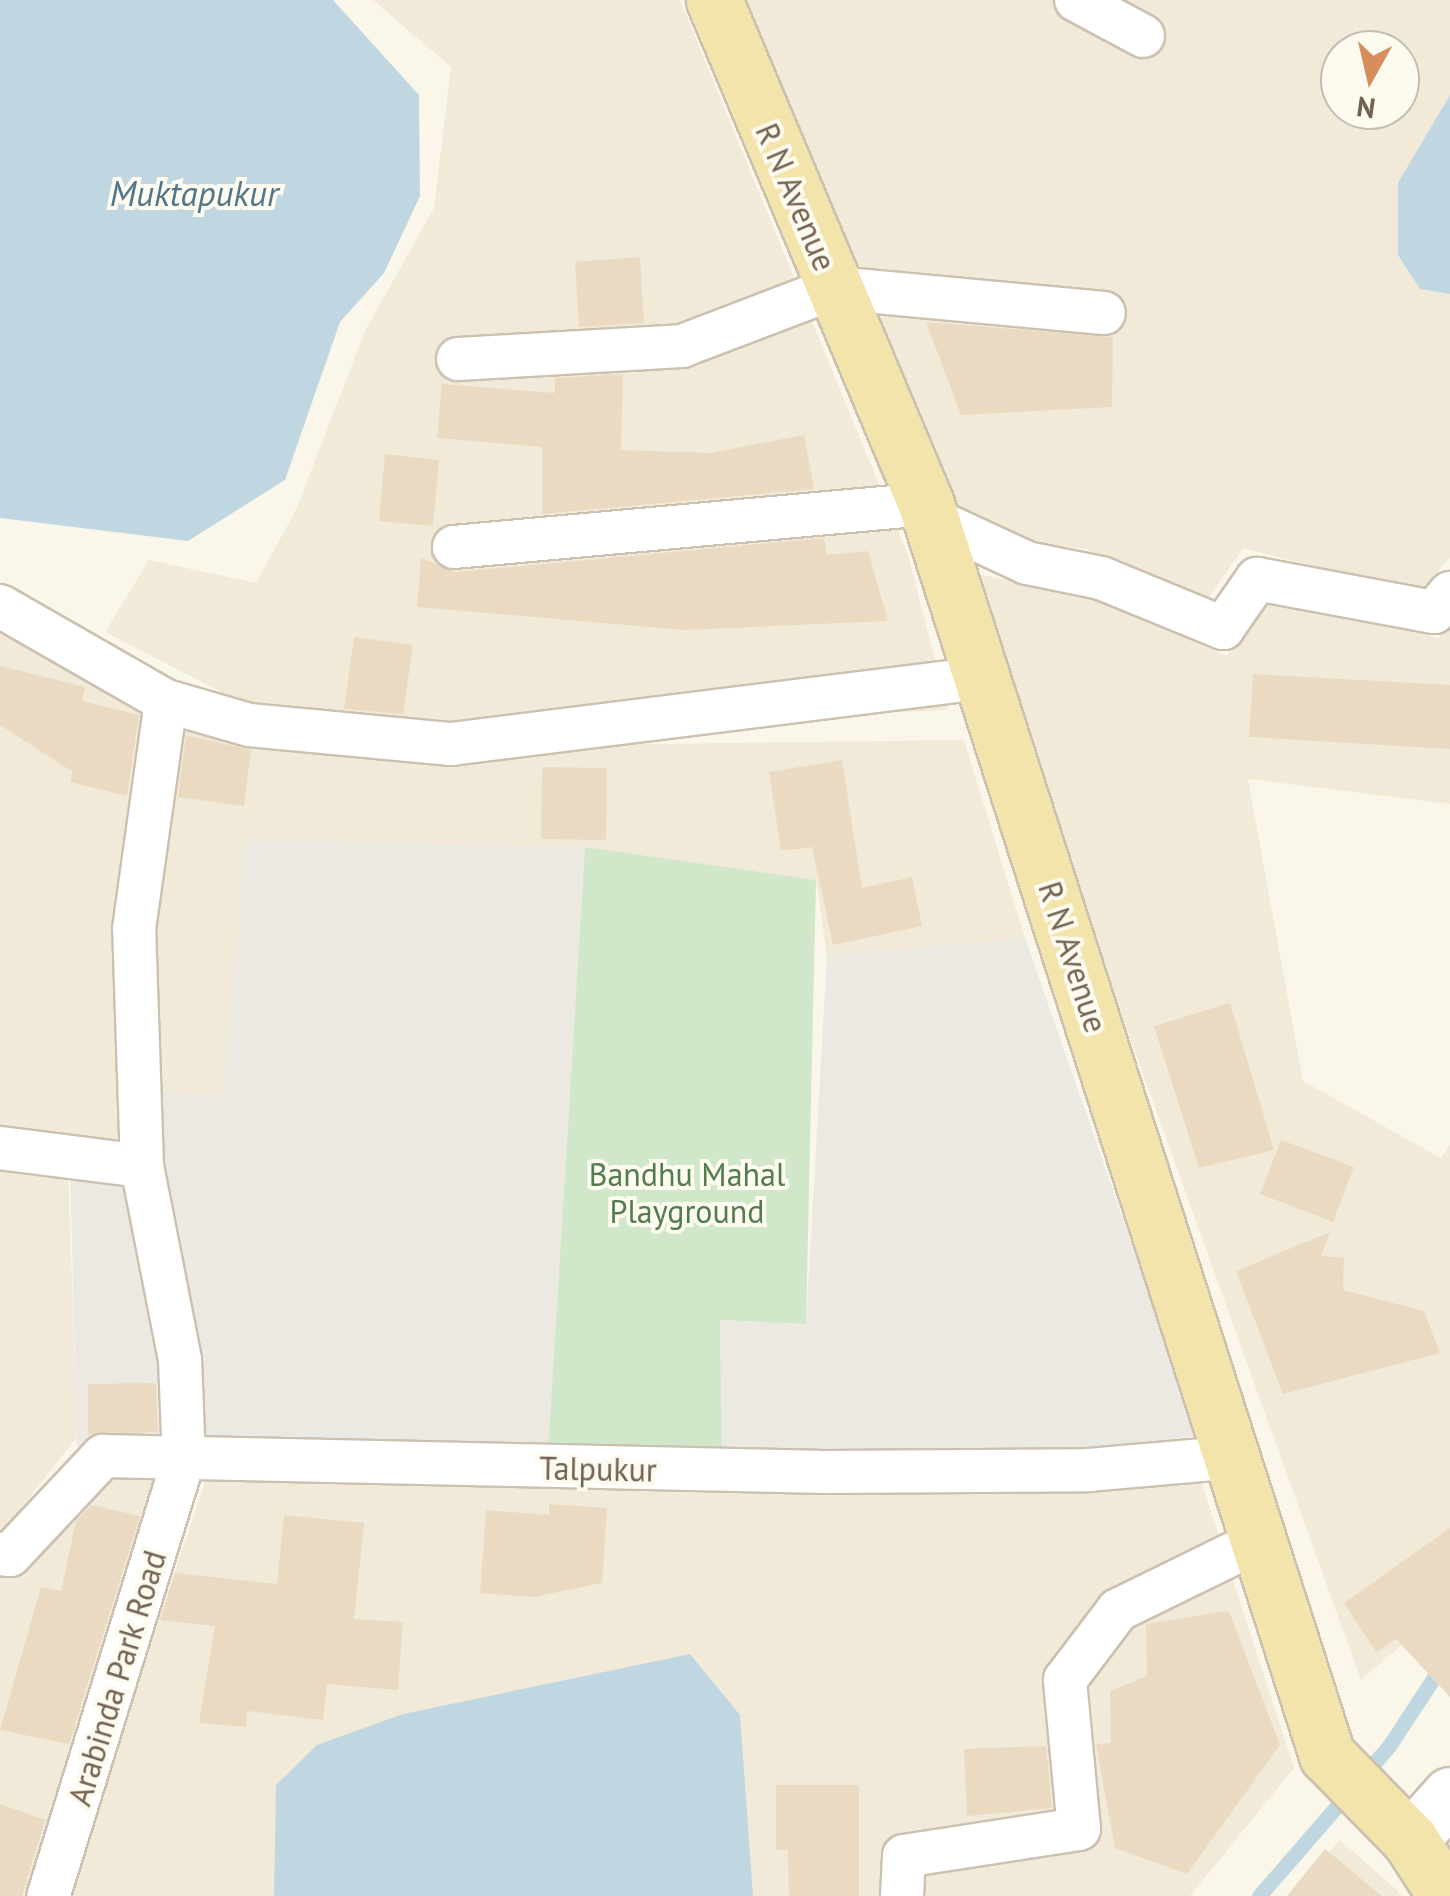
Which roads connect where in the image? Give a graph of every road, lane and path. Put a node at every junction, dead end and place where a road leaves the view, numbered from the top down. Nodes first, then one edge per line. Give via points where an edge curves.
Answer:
1 (714, 0) edge
2 (1076, 0) edge
3 (1143, 36) dead end
4 (834, 288) junction
5 (1104, 313) dead end
6 (458, 359) dead end
7 (928, 511) junction
8 (454, 547) dead end
9 (1450, 593) edge
10 (0, 606) edge
11 (982, 678) junction
12 (166, 701) junction
13 (0, 1148) edge
14 (142, 1166) junction
15 (1238, 1457) junction
16 (184, 1458) junction
17 (1263, 1540) junction
18 (0, 1554) edge
19 (1450, 1795) edge
20 (1392, 1822) junction
21 (48, 1896) edge
22 (902, 1896) edge
23 (1446, 1896) edge

1 - 4 main road, R N Avenue
2 - 3 street
4 - 5 street
4 - 6 street via 682,346
4 - 7 main road, R N Avenue
7 - 8 street
7 - 9 street via 1027,563 1100,578 1222,628 1257,579 1434,612
7 - 11 main road, R N Avenue
10 - 12 street
11 - 12 street via 451,744 250,726
11 - 15 main road, R N Avenue
12 - 14 street, Arabinda Park Road via 134,929
13 - 14 street
14 - 16 street, Arabinda Park Road via 180,1360
15 - 16 street, Talpukur via 1090,1470 826,1472
15 - 17 main road, R N Avenue
16 - 18 street, Talpukur via 103,1456 10,1555
16 - 21 street, Arabinda Park Road
17 - 20 main road, R N Avenue via 1330,1758
17 - 22 street via 1118,1610 1064,1680 1079,1829 904,1856
19 - 20 street
20 - 23 main road, R N Avenue

